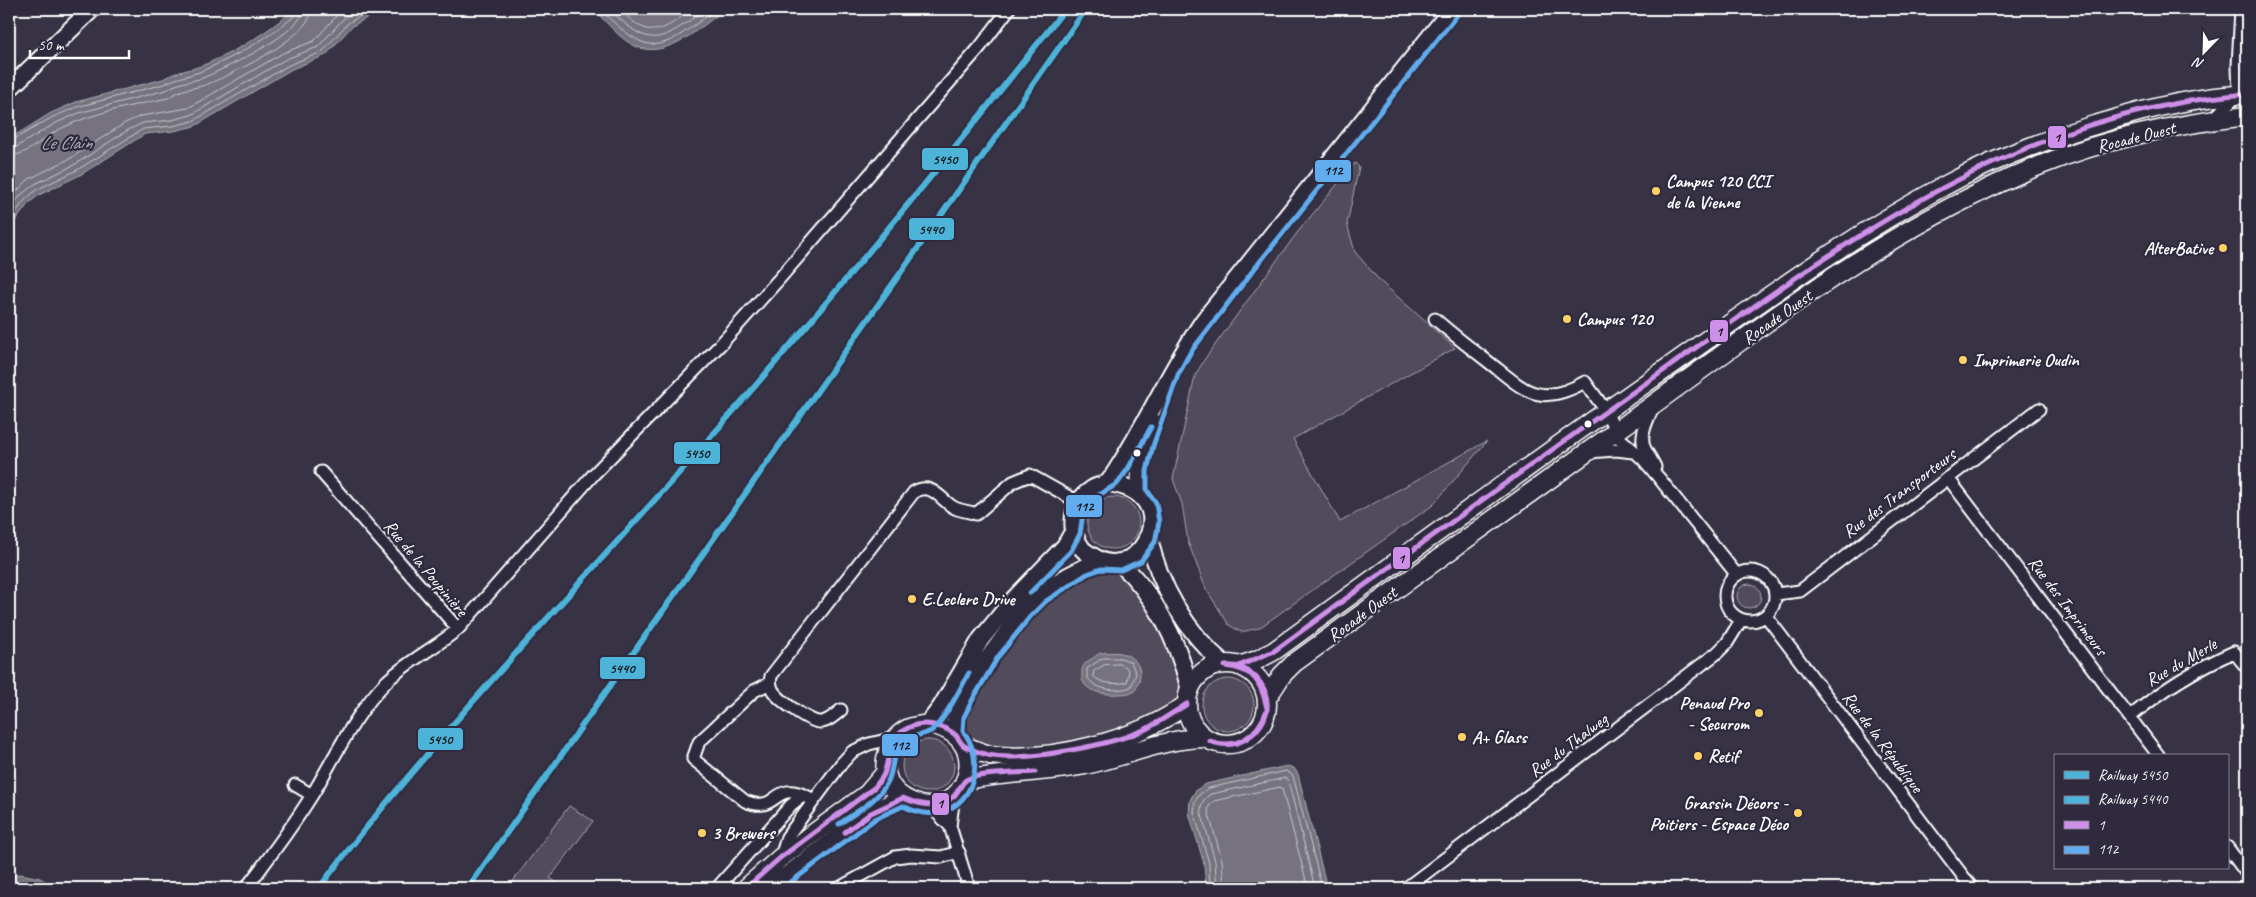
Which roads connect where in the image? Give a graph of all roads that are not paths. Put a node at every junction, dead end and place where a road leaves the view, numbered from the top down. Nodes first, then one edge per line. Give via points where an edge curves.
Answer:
1 (92, 9) edge
2 (1009, 9) edge
3 (1452, 9) edge
4 (2241, 9) edge
5 (9, 89) edge
6 (2244, 97) edge
7 (2247, 116) edge
8 (2212, 121) junction
9 (1435, 319) dead end
10 (1171, 372) junction
11 (1656, 403) junction
12 (2039, 409) dead end
13 (1606, 411) junction
14 (1619, 429) junction
15 (1639, 450) junction
16 (1586, 452) junction
17 (321, 472) dead end
18 (1948, 478) junction
19 (1108, 483) junction
20 (1139, 492) junction
21 (1078, 502) junction
22 (1073, 532) junction
23 (1148, 538) junction
24 (1100, 561) junction
25 (1120, 563) junction
26 (1737, 575) junction
27 (1776, 594) junction
28 (1766, 616) junction
29 (1742, 620) junction
30 (458, 630) junction
31 (1231, 665) junction
32 (2247, 668) edge
33 (770, 683) junction
34 (1188, 697) junction
35 (1267, 698) junction
36 (841, 710) dead end
37 (2130, 717) junction
38 (928, 724) junction
39 (895, 738) junction
40 (1205, 738) junction
41 (960, 740) junction
42 (2157, 754) edge
43 (885, 773) junction
44 (966, 780) junction
45 (295, 785) dead end
46 (312, 795) junction
47 (954, 796) junction
48 (810, 798) junction
49 (903, 798) junction
50 (930, 806) junction
51 (950, 826) junction
52 (2228, 848) edge
53 (959, 852) junction
54 (780, 858) junction
55 (2247, 874) edge
56 (246, 888) edge
57 (717, 888) edge
58 (746, 888) edge
59 (771, 888) edge
60 (839, 888) edge
61 (969, 888) edge
62 (1406, 888) edge
63 (1972, 888) edge

1 - 5 main road
2 - 30 street via 980,47 780,278 720,345 593,475
3 - 10 main road via 1204,320
4 - 6 street via 2238,66
6 - 8 street
6 - 13 main road, Rocade Ouest via 2175,104 2131,114 2084,128 1985,166 1946,185 1832,254
7 - 8 main road, Rocade Ouest
8 - 11 main road, Rocade Ouest via 2133,135 2090,148 2043,164 1956,204 1860,260
9 - 13 street via 1528,392 1555,394 1570,391 1585,382
10 - 19 main road
10 - 20 main road via 1146,444
11 - 14 main road, Rocade Ouest
11 - 15 street via 1646,422
12 - 18 street, Rue des Transporteurs
13 - 14 street
13 - 31 main road, Rocade Ouest via 1274,651 1257,660
14 - 15 street
14 - 16 main road, Rocade Ouest
15 - 16 street
15 - 26 street via 1649,453 1659,478
16 - 35 main road, Rocade Ouest via 1294,663
17 - 30 street, Rue de la Poupinière
18 - 27 street, Rue des Transporteurs via 1800,591
18 - 37 street, Rue des Imprimeurs
19 - 20 main road via 1124,485
19 - 21 main road via 1091,489
20 - 23 main road via 1149,506 1152,523
21 - 22 main road
21 - 33 street via 1030,475 1013,482 976,514 953,507 935,491 919,489 774,670
22 - 24 main road via 1083,550
22 - 38 main road via 981,639
23 - 25 main road via 1137,554
23 - 31 main road via 1172,600 1204,648
24 - 25 main road
24 - 41 main road via 1062,580 1024,612 966,695 957,715
25 - 34 main road via 1145,590 1171,632 1182,656
26 - 27 street via 1749,571 1766,577
26 - 29 street via 1727,587 1725,602
27 - 28 street via 1775,603
28 - 29 street via 1751,622
28 - 63 street, Rue de la République
29 - 62 street, Rue du Thalweg via 1717,653
30 - 46 street, Rue de la Poupinière via 387,682 361,715
31 - 34 main road via 1203,672 1195,680
31 - 35 main road via 1257,678
32 - 37 street, Rue du Merle via 2234,652 2204,665 2154,697
33 - 36 street via 774,692 815,722 831,718
33 - 48 street via 754,691 698,742 694,760 746,801 760,806 789,791
34 - 40 main road via 1189,717
34 - 41 main road via 1148,728 1123,738 1073,750 1024,756 989,755
35 - 40 main road via 1264,720 1249,738 1227,744
37 - 42 street, Rue des Imprimeurs
38 - 39 main road via 910,727
38 - 41 main road via 942,727
39 - 43 main road via 887,754
39 - 48 street via 868,744 852,752
40 - 44 main road via 1184,739 1069,768 987,775
41 - 44 main road via 969,764
43 - 49 main road
43 - 54 main road via 868,794
44 - 47 main road
45 - 46 street
46 - 56 street, Rue de la Poupinière
47 - 50 main road via 942,804
47 - 51 street
48 - 54 street via 787,837
48 - 57 street via 800,798 791,806
49 - 50 main road
49 - 59 main road via 871,813
50 - 51 street
51 - 53 street
52 - 55 street
53 - 60 street via 941,857 895,857
53 - 61 street
54 - 58 main road

